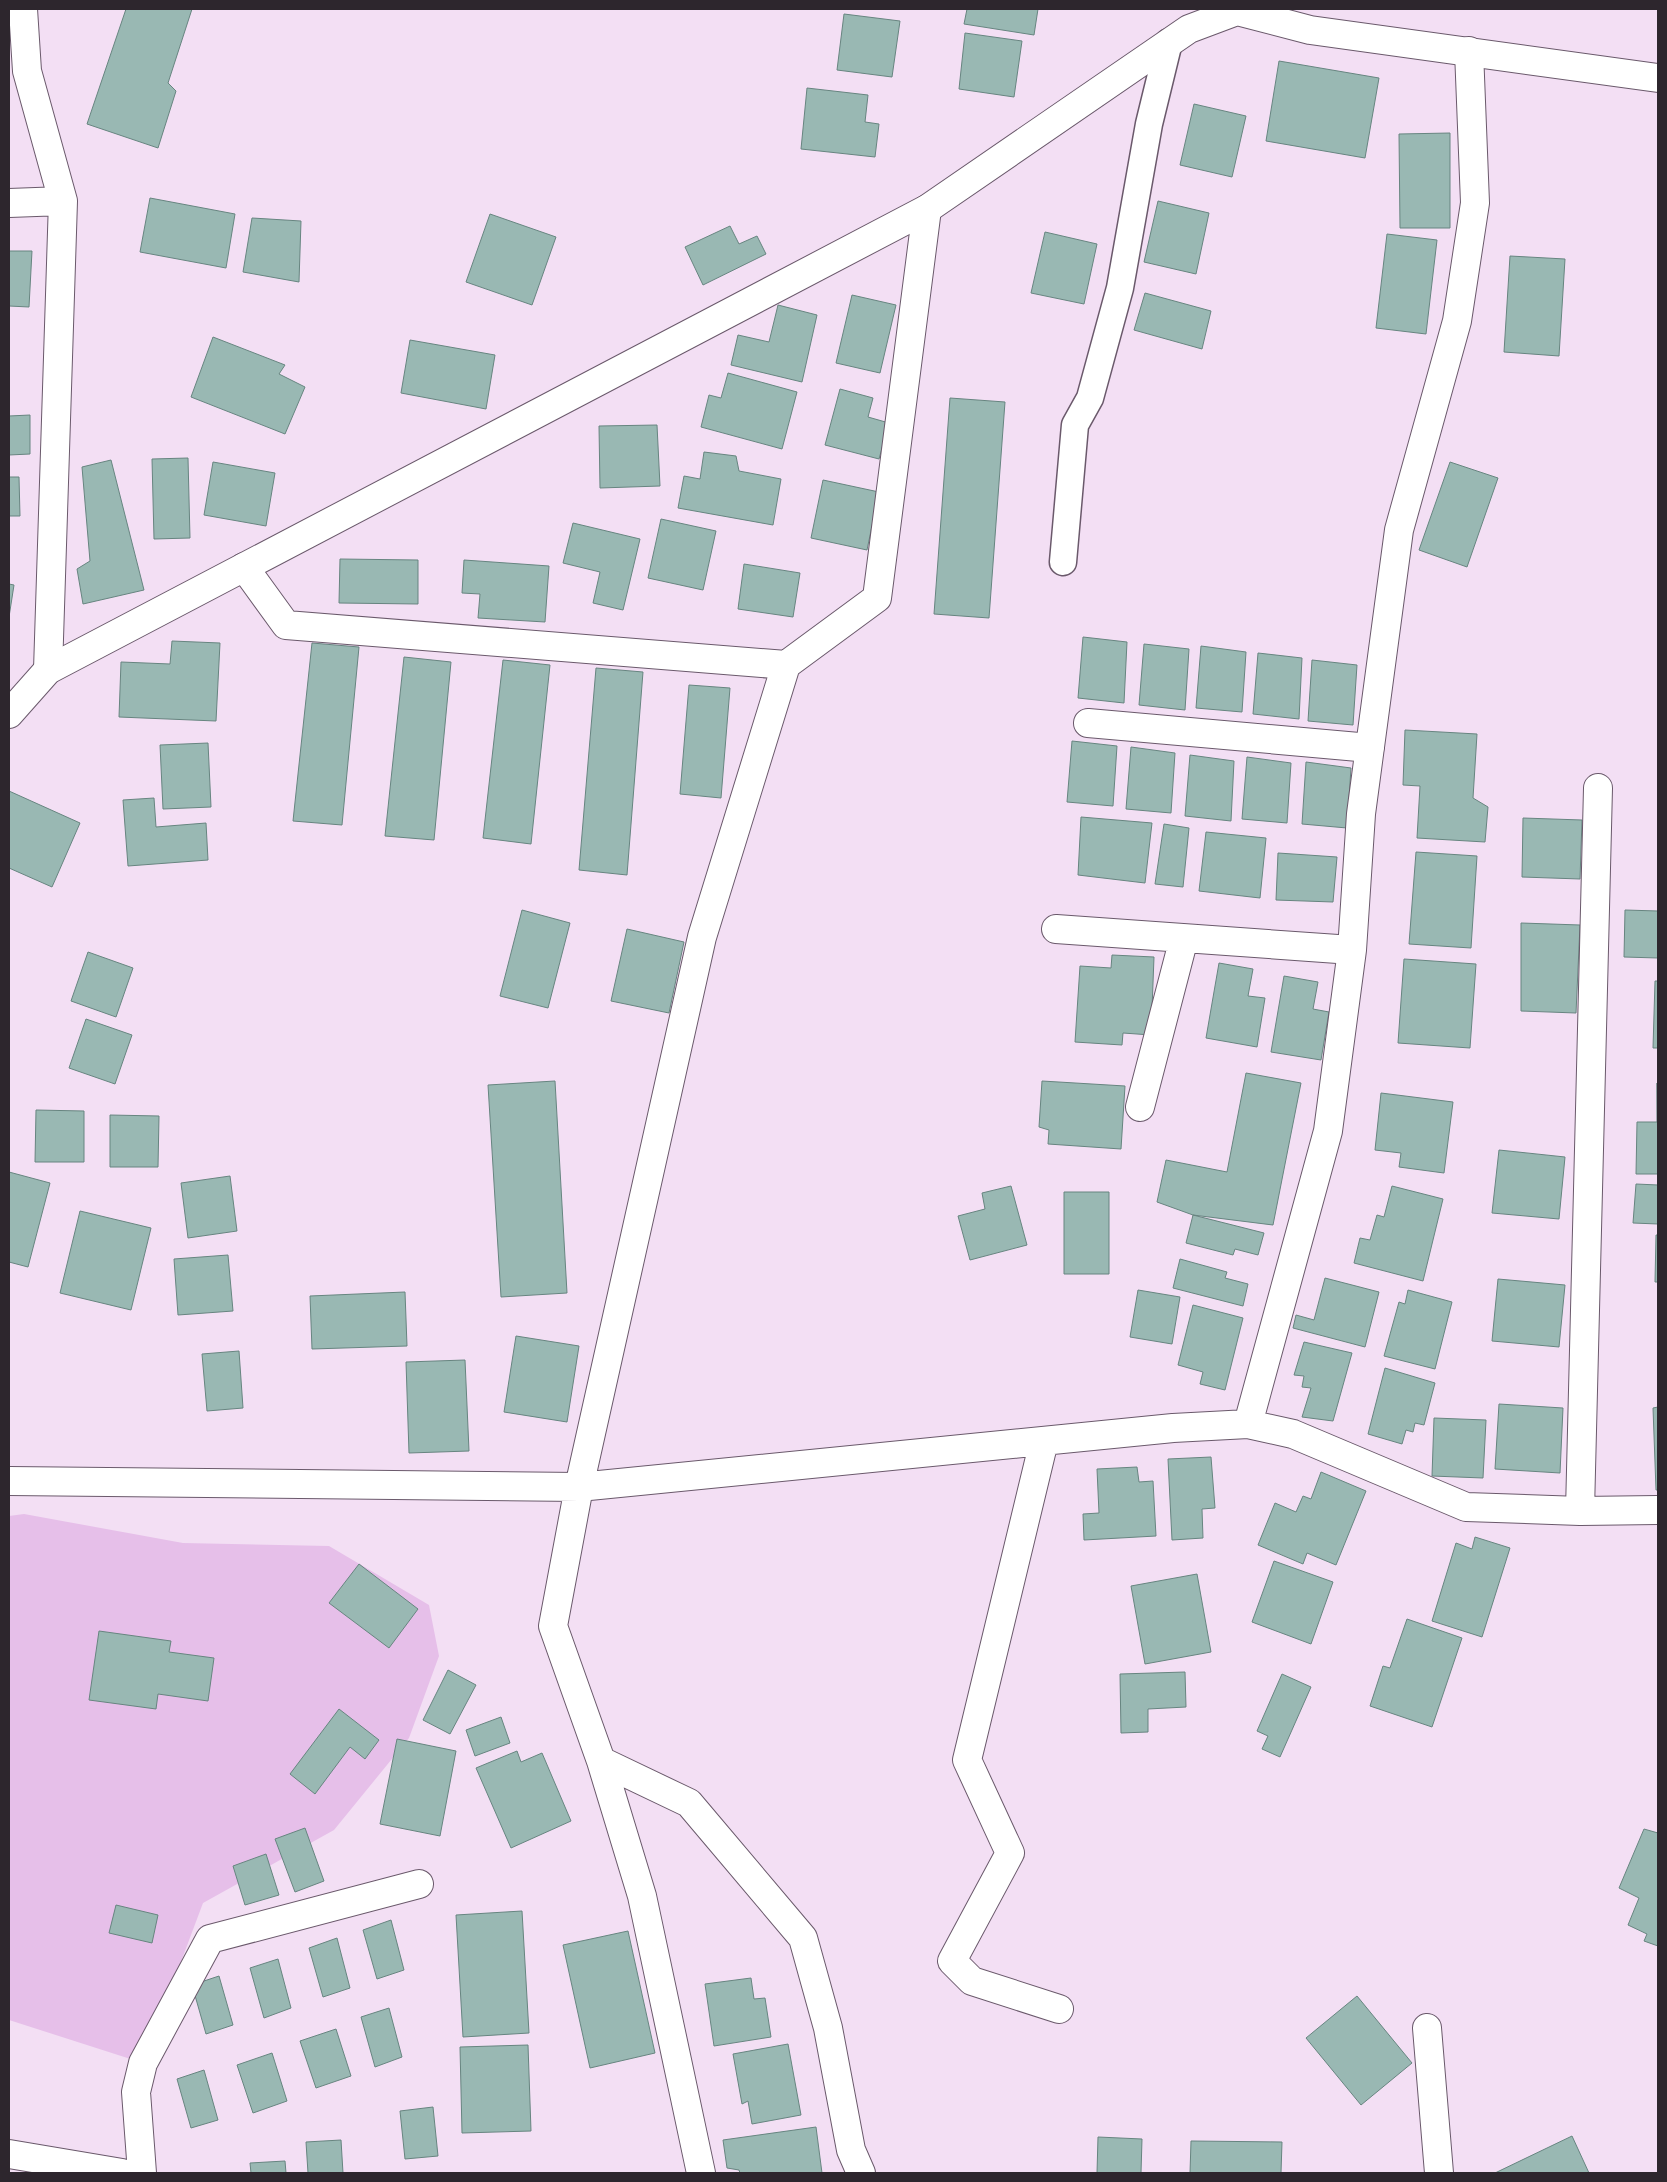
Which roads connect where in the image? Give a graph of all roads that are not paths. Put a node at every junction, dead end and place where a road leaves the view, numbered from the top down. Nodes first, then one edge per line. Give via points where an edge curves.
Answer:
1 (23, 9) edge
2 (1169, 42) junction
3 (1469, 51) junction
4 (1658, 78) edge
5 (63, 201) junction
6 (9, 203) edge
7 (927, 209) junction
8 (1063, 562) dead end
9 (244, 568) junction
10 (786, 665) junction
11 (48, 670) junction
12 (9, 714) edge
13 (1088, 723) dead end
14 (1370, 748) junction
15 (1598, 788) dead end
16 (1056, 929) dead end
17 (1184, 938) junction
18 (1352, 950) junction
19 (1140, 1107) dead end
20 (1248, 1424) junction
21 (1044, 1441) junction
22 (9, 1482) edge
23 (579, 1488) junction
24 (1658, 1510) edge
25 (1580, 1511) junction
26 (600, 1761) junction
27 (419, 1884) dead end
28 (1060, 2009) dead end
29 (1427, 2028) dead end
30 (9, 2154) edge
31 (122, 2173) edge
32 (142, 2173) edge
33 (701, 2173) edge
34 (861, 2173) edge
35 (1439, 2173) edge

1 - 5 street via 27,71
2 - 3 street via 1189,29 1237,11 1310,30
2 - 7 street
2 - 8 lane via 1149,124 1120,288 1090,398 1075,425
3 - 4 street
3 - 14 street via 1475,203 1457,321 1399,530
5 - 6 street
5 - 11 street
7 - 9 street
7 - 10 street via 877,598
9 - 10 street via 286,625
9 - 11 street
10 - 23 street via 702,937
11 - 12 street
13 - 14 street
14 - 18 street via 1361,814
15 - 25 street
16 - 17 street
17 - 18 street
17 - 19 street
18 - 20 street via 1328,1131
20 - 21 street
20 - 25 street via 1293,1434 1466,1507
21 - 23 street
21 - 28 street via 967,1760 1010,1853 952,1961 972,1981
22 - 23 street
23 - 26 street via 553,1626
24 - 25 street
26 - 33 street via 642,1896
26 - 34 street via 689,1803 803,1938 828,2028 851,2150
27 - 32 street via 210,1939 142,2062 136,2092
29 - 35 street
30 - 31 street

